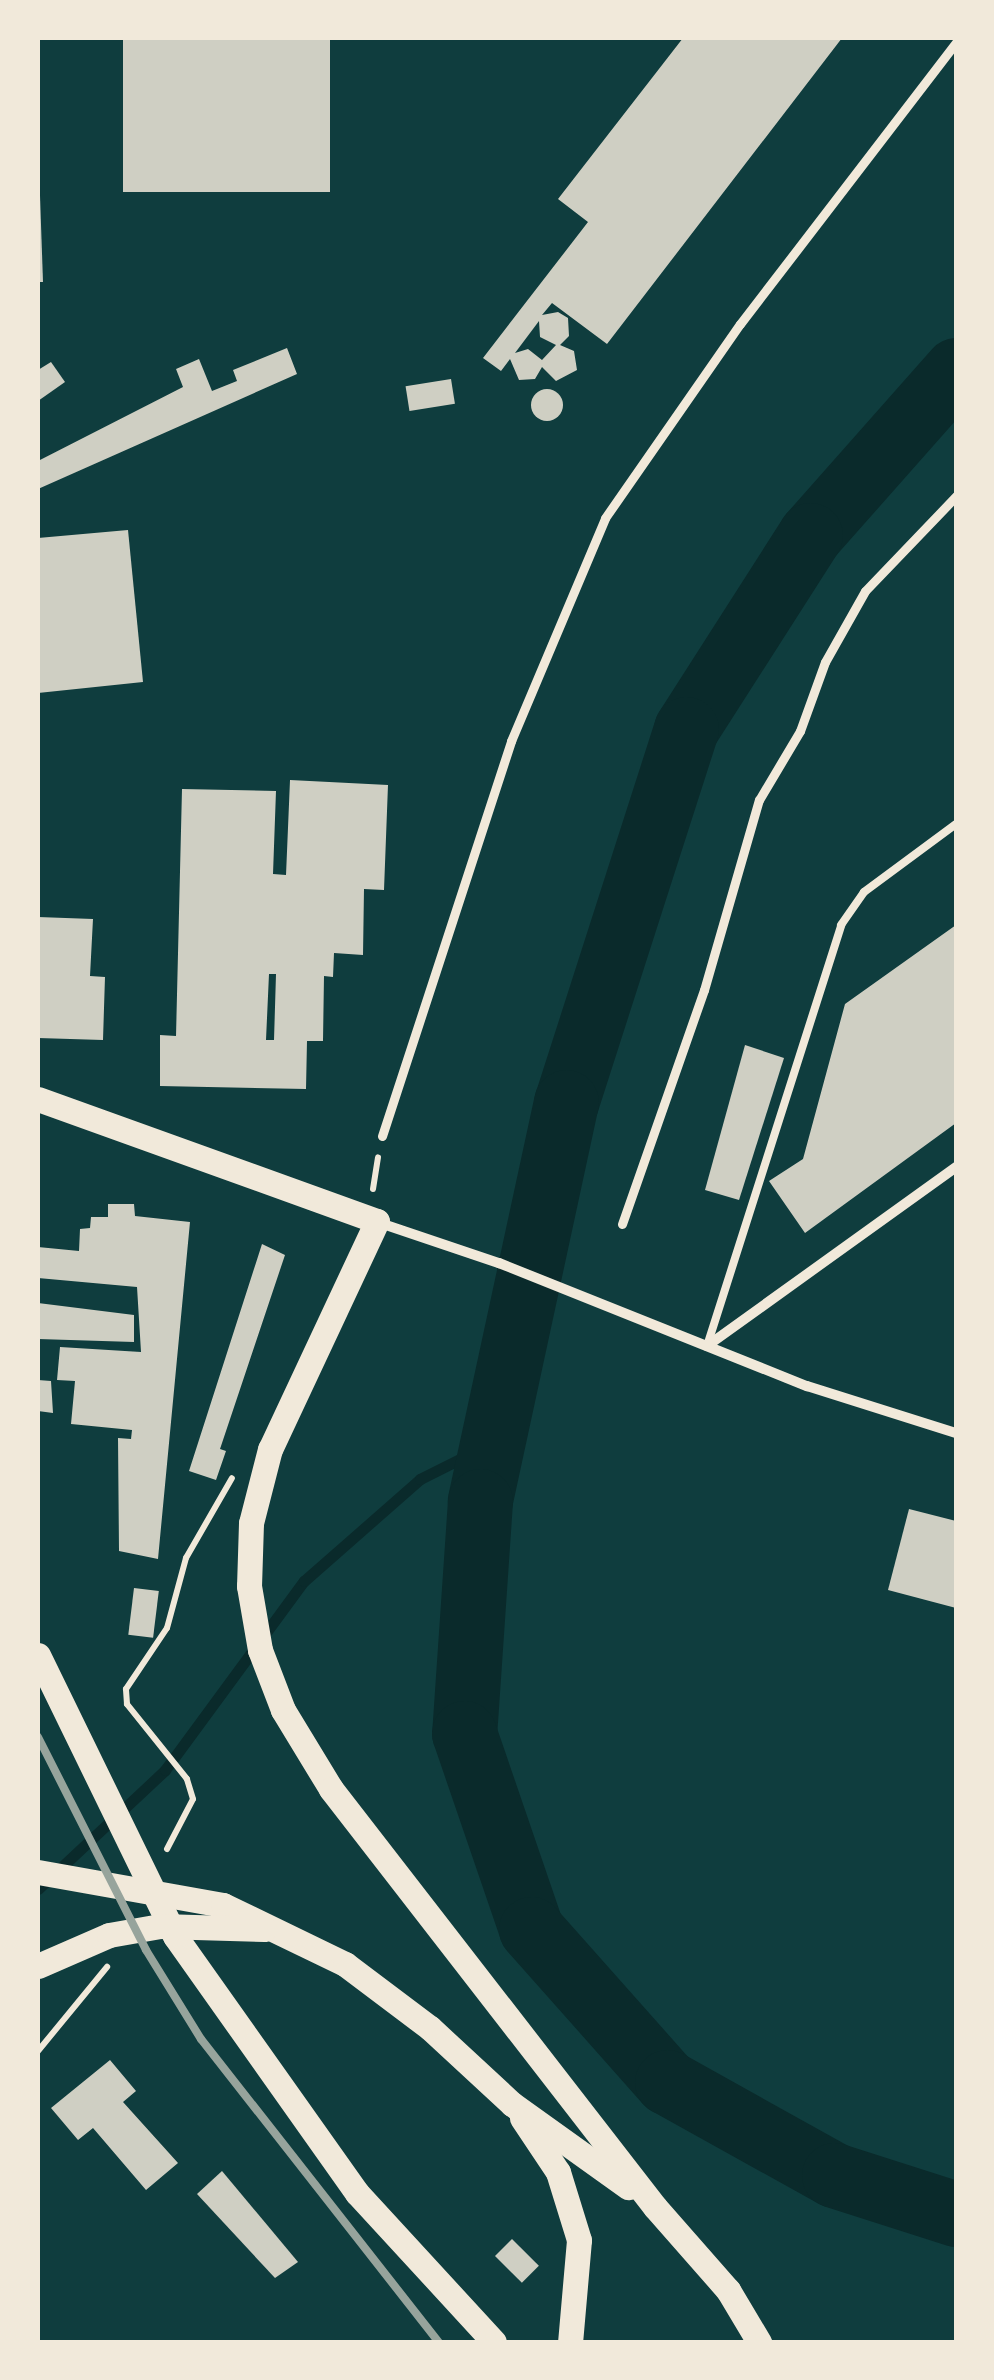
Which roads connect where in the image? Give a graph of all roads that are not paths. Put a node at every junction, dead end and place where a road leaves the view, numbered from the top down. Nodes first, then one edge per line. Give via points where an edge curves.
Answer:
1 (956, 42) edge
2 (956, 496) edge
3 (956, 824) edge
4 (38, 1100) edge
5 (382, 1136) road end
6 (956, 1167) edge
7 (376, 1221) junction
8 (622, 1224) dead end
9 (707, 1346) junction
10 (956, 1433) edge
11 (38, 1655) edge
12 (38, 1872) edge
13 (269, 1929) junction
14 (38, 1966) edge
15 (512, 2104) junction
16 (655, 2207) junction
17 (494, 2342) edge
18 (570, 2342) edge
19 (759, 2342) edge

1 - 5 street via 740,324 605,518 511,742
2 - 8 street via 866,591 824,662 800,731 764,789
3 - 9 lane via 864,892 841,924
4 - 7 main road
6 - 9 street
7 - 9 street
7 - 16 main road via 270,1449 251,1523 248,1586 260,1650 283,1710 331,1789
9 - 10 street
11 - 17 main road via 59,1710 175,1936 357,2193
12 - 13 main road via 167,1890 223,1905
13 - 14 main road via 160,1926 109,1935
13 - 15 main road via 345,1964 430,2028
15 - 16 main road
15 - 18 main road via 558,2172 579,2240
16 - 19 main road via 728,2290

